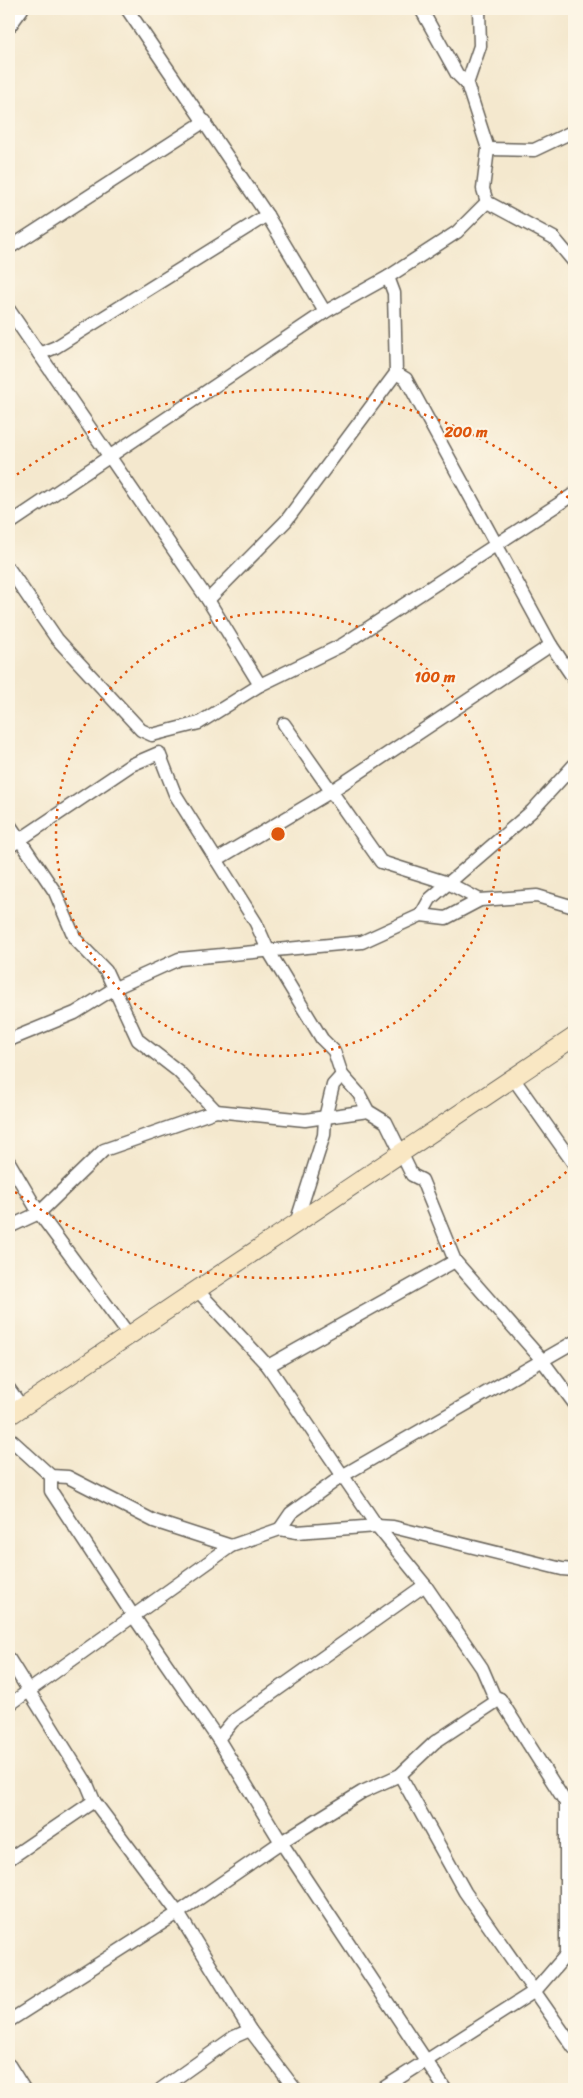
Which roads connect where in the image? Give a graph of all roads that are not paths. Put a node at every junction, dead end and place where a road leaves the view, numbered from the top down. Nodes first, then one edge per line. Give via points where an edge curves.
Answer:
1 (22, 9) edge
2 (127, 9) edge
3 (421, 9) edge
4 (479, 9) edge
5 (9, 27) edge
6 (467, 84) junction
7 (205, 122) junction
8 (574, 131) edge
9 (488, 149) junction
10 (488, 202) junction
11 (267, 215) junction
12 (9, 248) edge
13 (574, 262) edge
14 (388, 277) junction
15 (9, 310) edge
16 (325, 312) junction
17 (39, 354) junction
18 (396, 372) junction
19 (108, 457) junction
20 (574, 494) edge
21 (9, 524) edge
22 (496, 545) junction
23 (9, 569) edge
24 (208, 600) junction
25 (551, 645) junction
26 (574, 679) edge
27 (260, 685) junction
28 (284, 724) dead end
29 (574, 765) edge
30 (330, 792) junction
31 (9, 824) edge
32 (14, 844) edge
33 (216, 860) junction
34 (448, 883) junction
35 (480, 900) junction
36 (574, 906) edge
37 (422, 914) junction
38 (268, 950) junction
39 (114, 988) junction
40 (574, 1037) edge
41 (9, 1040) edge
42 (342, 1075) junction
43 (513, 1078) junction
44 (216, 1111) junction
45 (368, 1111) junction
46 (325, 1118) junction
47 (401, 1152) junction
48 (9, 1162) edge
49 (574, 1164) edge
50 (39, 1213) junction
51 (296, 1223) junction
52 (9, 1227) edge
53 (455, 1261) junction
54 (197, 1290) junction
55 (129, 1335) junction
56 (574, 1342) edge
57 (542, 1360) junction
58 (268, 1366) junction
59 (9, 1389) edge
60 (574, 1403) edge
61 (15, 1411) edge
62 (9, 1438) edge
63 (51, 1476) junction
64 (342, 1476) junction
65 (377, 1526) junction
66 (280, 1529) junction
67 (230, 1546) junction
68 (574, 1570) edge
69 (425, 1585) junction
70 (134, 1616) junction
71 (9, 1660) edge
72 (29, 1691) junction
73 (500, 1699) junction
74 (9, 1705) edge
75 (218, 1739) junction
76 (400, 1775) junction
77 (94, 1801) junction
78 (281, 1842) junction
79 (9, 1859) edge
80 (178, 1913) junction
81 (535, 1991) junction
82 (9, 2021) edge
83 (250, 2030) junction
84 (574, 2048) edge
85 (426, 2061) junction
86 (9, 2065) edge
87 (24, 2089) edge
88 (161, 2089) edge
89 (295, 2089) edge
90 (382, 2089) edge
91 (445, 2089) edge

1 - 5 street
2 - 7 street
3 - 6 street via 457,74
4 - 6 street via 480,46
6 - 9 street
7 - 11 street
7 - 12 street
8 - 9 street via 534,150
9 - 10 street via 484,189
10 - 13 street via 554,238
10 - 14 street via 457,232
11 - 16 street
11 - 17 street via 56,347
14 - 16 street
14 - 18 street via 394,293
15 - 17 street
16 - 19 street
17 - 19 street
18 - 22 street via 406,379
18 - 24 street via 286,522
19 - 21 street
19 - 24 street
20 - 22 street
22 - 25 street
22 - 27 street via 342,645
23 - 27 street via 57,639 141,730 152,735 199,723
24 - 27 street
25 - 26 street
25 - 30 street
28 - 30 street
29 - 34 street via 532,811
30 - 33 street
30 - 34 street via 381,862
31 - 32 street
32 - 33 street via 131,765 159,753 175,794
32 - 39 street via 55,892 75,939 106,971
33 - 38 street via 256,923
34 - 35 street
34 - 37 street via 430,899
35 - 36 street via 537,896
35 - 37 street via 446,918
37 - 38 street via 362,942
38 - 39 street via 179,960
38 - 42 street via 322,1039 334,1051
39 - 41 street via 75,1013
39 - 44 street via 138,1040 178,1071
40 - 43 main road
42 - 45 street via 359,1094
42 - 46 street via 334,1085
43 - 47 main road
43 - 49 street
44 - 46 street via 305,1120
44 - 50 street via 104,1150
45 - 46 street
45 - 47 street via 386,1122
46 - 51 street via 324,1135
47 - 51 main road
47 - 53 street via 412,1175 422,1180
48 - 50 street
50 - 52 street
50 - 55 street
51 - 54 main road
53 - 57 street
53 - 58 street
54 - 55 main road
54 - 58 street
55 - 61 main road
56 - 57 street
57 - 60 street
57 - 64 street
58 - 64 street
59 - 61 street
62 - 63 street
63 - 67 street via 68,1477 154,1521
63 - 70 street via 51,1490
64 - 65 street
64 - 66 street via 291,1513
65 - 66 street via 297,1532
65 - 68 street via 393,1527
65 - 69 street
66 - 67 street
67 - 70 street
69 - 73 street via 482,1668 494,1696
69 - 75 street via 233,1722
70 - 72 street
70 - 75 street
71 - 72 street
72 - 74 street
72 - 77 street via 87,1784
73 - 76 street via 435,1742
73 - 81 street via 566,1803 566,1955
75 - 78 street
76 - 78 street via 362,1792
76 - 81 street via 465,1892
77 - 79 street
77 - 80 street
78 - 80 street
78 - 85 street
80 - 82 street
80 - 83 street
81 - 84 street
81 - 85 street
83 - 88 street via 234,2037
83 - 89 street
85 - 90 street
85 - 91 street
86 - 87 street

